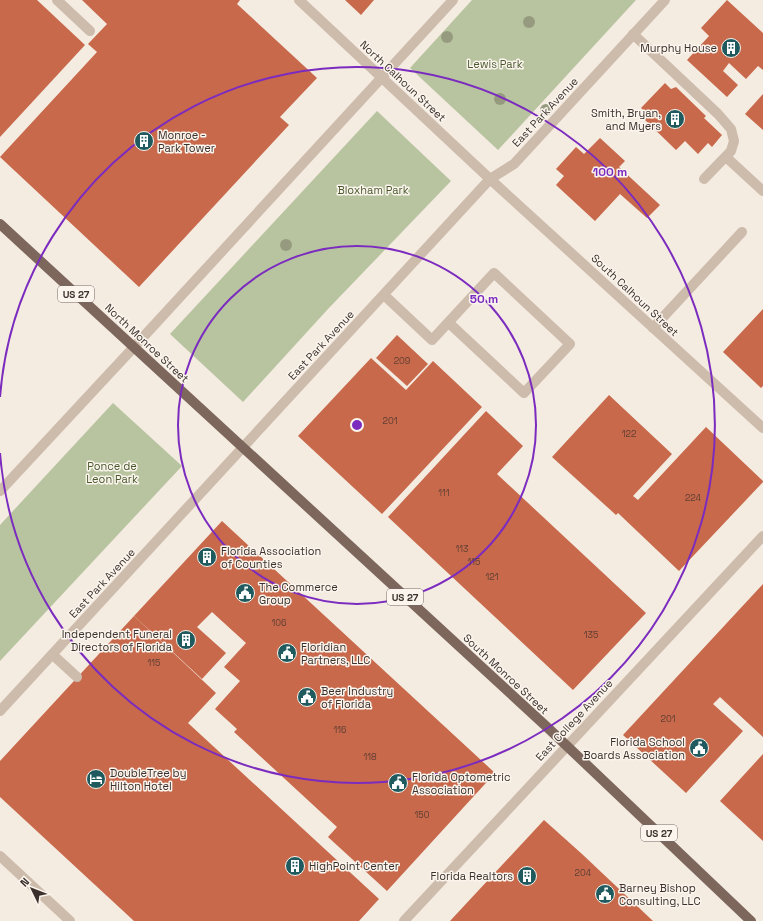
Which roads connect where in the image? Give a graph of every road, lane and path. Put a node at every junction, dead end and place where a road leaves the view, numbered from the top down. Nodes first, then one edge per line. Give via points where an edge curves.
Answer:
1 (57, 0) edge
2 (298, 0) edge
3 (453, 0) edge
4 (665, 0) edge
5 (90, 31) dead end
6 (633, 34) junction
7 (382, 77) junction
8 (726, 156) junction
9 (490, 179) junction
10 (704, 179) dead end
11 (763, 191) edge
12 (0, 224) edge
13 (742, 232) dead end
14 (384, 295) junction
15 (449, 323) junction
16 (653, 328) junction
17 (134, 347) junction
18 (763, 428) edge
19 (242, 448) junction
20 (0, 491) edge
21 (763, 536) edge
22 (53, 655) junction
23 (77, 677) dead end
24 (0, 711) edge
25 (566, 746) junction
26 (0, 856) edge
27 (70, 921) edge
28 (404, 921) edge
29 (751, 921) edge

1 - 5 street
2 - 7 street, North Calhoun Street
3 - 7 street
4 - 6 street, East Park Avenue
6 - 8 street via 732,129 734,141 731,151
6 - 9 street, East Park Avenue via 514,164
7 - 9 street, North Calhoun Street
7 - 17 street
8 - 10 street
8 - 11 street
9 - 14 street, East Park Avenue
9 - 16 street, South Calhoun Street
12 - 17 main road, North Monroe Street / US 27
13 - 16 street
14 - 15 street via 432,340
14 - 19 street, East Park Avenue
15 - 15 street via 524,393 570,344 494,273
16 - 18 street, South Calhoun Street
17 - 19 main road, North Monroe Street / US 27
17 - 20 street
19 - 22 street, East Park Avenue
19 - 25 main road, South Monroe Street / US 27
21 - 25 street, East College Avenue
22 - 23 street
22 - 24 street, East Park Avenue
25 - 28 street, East College Avenue
25 - 29 main road, South Monroe Street / US 27
26 - 27 street

